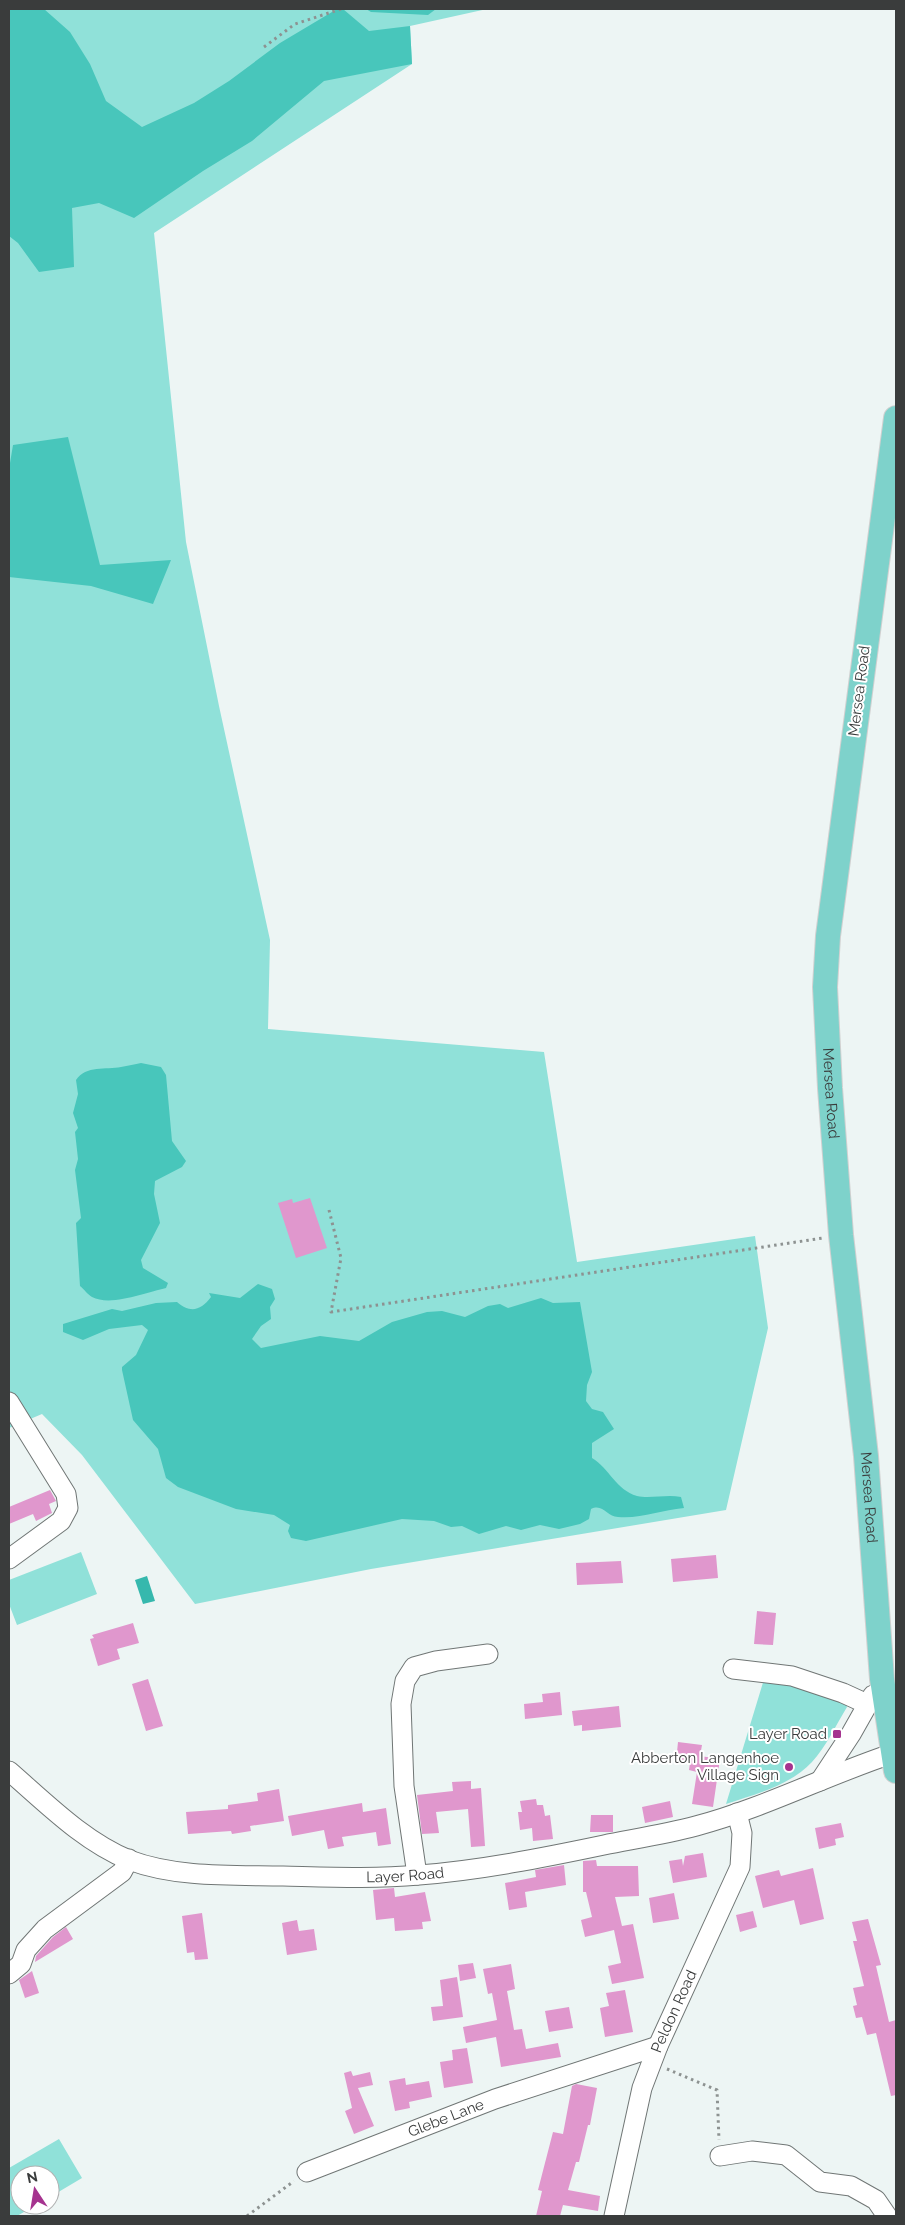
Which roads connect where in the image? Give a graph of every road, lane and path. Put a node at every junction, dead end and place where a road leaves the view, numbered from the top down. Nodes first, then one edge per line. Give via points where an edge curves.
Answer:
1 (341, 9) edge
2 (264, 47) dead end
3 (896, 418) edge
4 (329, 1210) dead end
5 (842, 1235) junction
6 (9, 1402) edge
7 (9, 1559) edge
8 (488, 1654) dead end
9 (733, 1669) dead end
10 (882, 1679) junction
11 (867, 1704) junction
12 (895, 1758) edge
13 (9, 1771) edge
14 (820, 1781) junction
15 (737, 1813) junction
16 (129, 1859) junction
17 (417, 1875) junction
18 (9, 1974) edge
19 (655, 2054) junction
20 (720, 2156) joint
21 (307, 2172) joint
22 (247, 2216) edge
23 (614, 2216) edge
24 (887, 2216) edge

1 - 2 path via 295,24
3 - 5 main road, Mersea Road via 828,936 826,996 830,1088
4 - 5 path via 341,1258 331,1312
5 - 10 main road, Mersea Road via 866,1456
6 - 7 street via 66,1494 68,1508 61,1522
8 - 17 street via 414,1667 405,1681 401,1704 404,1786
9 - 11 street via 792,1676
10 - 11 street
10 - 12 main road, Mersea Road
11 - 14 street
12 - 14 street, Layer Road via 848,1768
13 - 16 street, Layer Road via 77,1829
14 - 15 street, Layer Road
15 - 17 street, Layer Road via 695,1826 495,1867
15 - 19 street, Peldon Road via 742,1833 740,1866
16 - 17 street, Layer Road via 177,1871 217,1874
16 - 18 street via 122,1872 45,1929 26,1950 21,1964
19 - 20 path via 717,2090
19 - 21 street, Glebe Lane via 496,2099
19 - 23 street, Peldon Road via 642,2088
20 - 24 street via 752,2151 786,2155 820,2182 851,2186 876,2200
21 - 22 path

